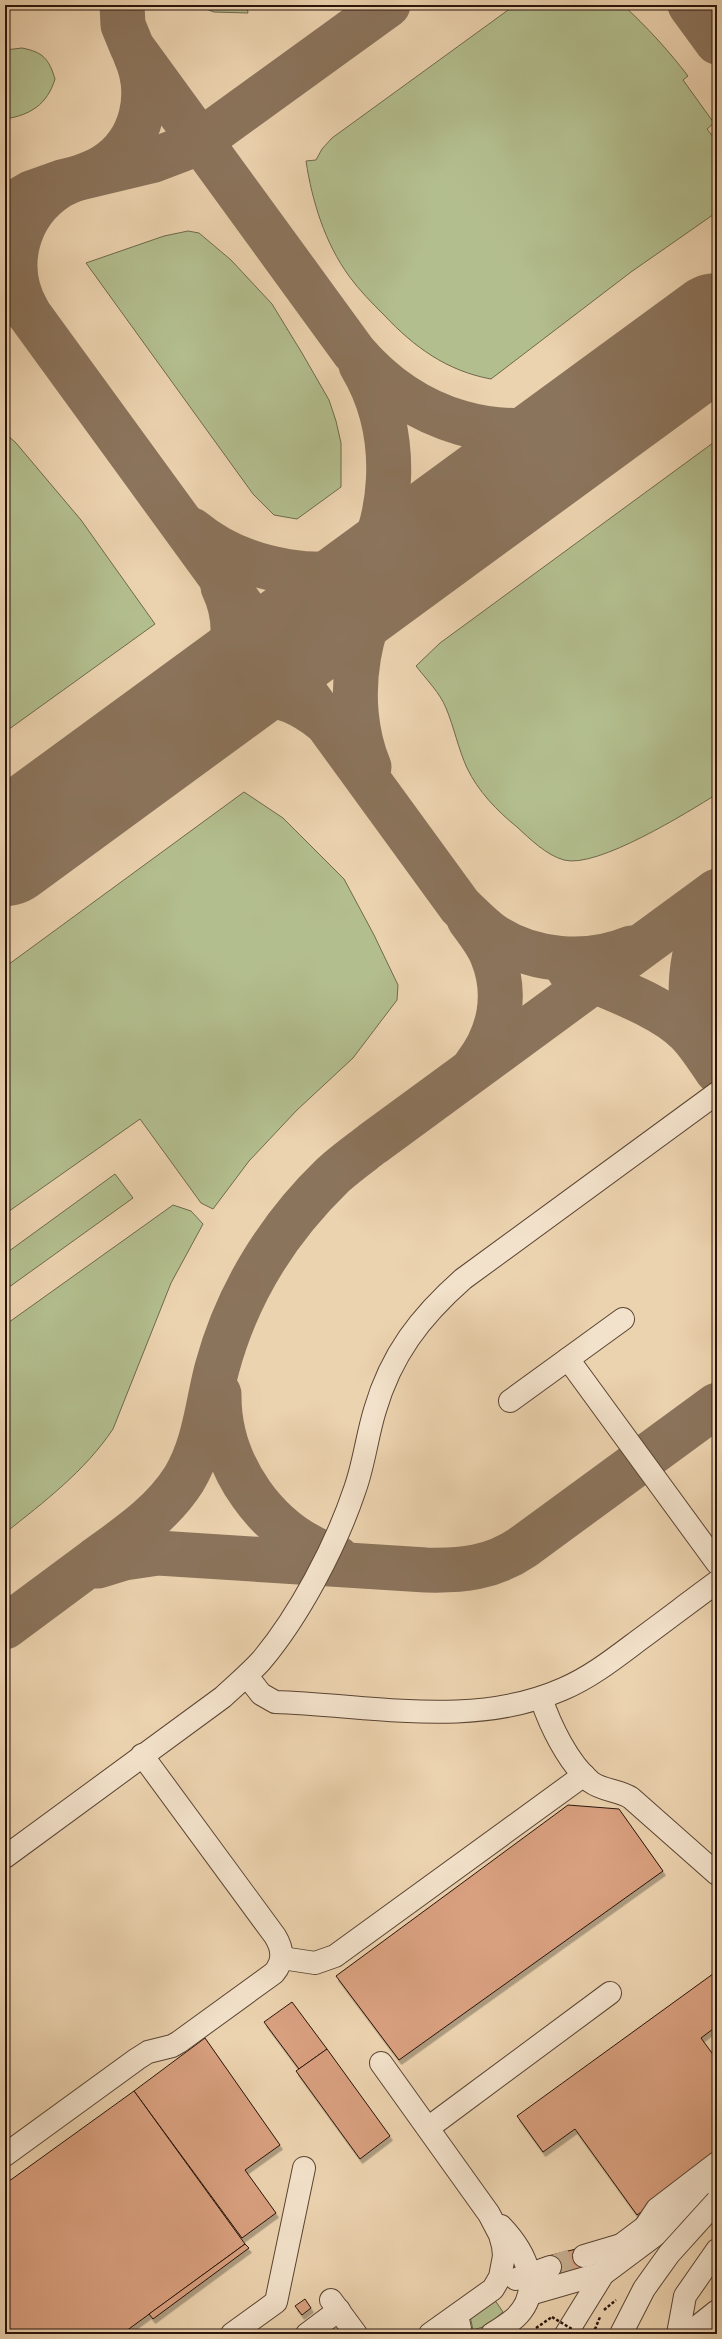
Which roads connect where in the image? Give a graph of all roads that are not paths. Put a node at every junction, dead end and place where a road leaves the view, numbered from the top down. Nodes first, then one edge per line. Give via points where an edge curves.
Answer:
1 (717, 1093) edge
2 (623, 1319) dead end
3 (568, 1359) junction
4 (510, 1401) dead end
5 (717, 1563) edge
6 (717, 1582) edge
7 (247, 1676) junction
8 (540, 1698) junction
9 (142, 1755) junction
10 (584, 1775) junction
11 (5, 1856) edge
12 (717, 1874) edge
13 (282, 1958) junction
14 (610, 1994) dead end
15 (380, 2062) dead end
16 (428, 2128) junction
17 (5, 2155) edge
18 (717, 2163) edge
19 (304, 2168) dead end
20 (717, 2189) edge
21 (717, 2202) edge
22 (489, 2214) junction
23 (622, 2245) junction
24 (717, 2250) edge
25 (584, 2256) tunnel mouth
26 (540, 2270) junction
27 (606, 2272) junction
28 (708, 2274) edge
29 (493, 2289) junction
30 (530, 2294) junction
31 (717, 2311) edge
32 (445, 2331) edge
33 (232, 2334) edge
34 (307, 2334) edge
35 (356, 2334) edge
36 (492, 2334) edge
37 (566, 2334) edge
38 (621, 2334) edge
39 (678, 2334) edge
40 (689, 2334) edge
41 (705, 2334) edge

1 - 7 street via 463,1280 436,1302 415,1328 399,1352 374,1410 355,1488 343,1522 293,1617 268,1653
2 - 3 street
3 - 4 street
3 - 5 street
6 - 8 street via 606,1664 569,1686
7 - 8 street via 261,1694 275,1702 465,1712 503,1708
7 - 9 street via 223,1697
8 - 10 street via 553,1732
9 - 11 street
9 - 13 street via 275,1936 282,1951
10 - 12 street via 599,1786 631,1798
10 - 13 street via 335,1956 315,1963
13 - 17 street via 274,1973 180,2042 143,2055
14 - 16 street
15 - 16 street
16 - 22 street
18 - 23 street via 657,2209 644,2227
19 - 33 street via 276,2302
20 - 27 street
21 - 38 street, bridge via 664,2260 644,2289
22 - 26 street
22 - 29 street via 500,2235 504,2256 501,2272
23 - 25 street
23 - 27 street
24 - 28 street
26 - 29 street
26 - 30 street
27 - 30 street
27 - 37 street
28 - 39 street via 688,2289
29 - 32 street
30 - 36 street via 515,2318
31 - 40 street
34 - 35 street via 335,2305
40 - 41 street

